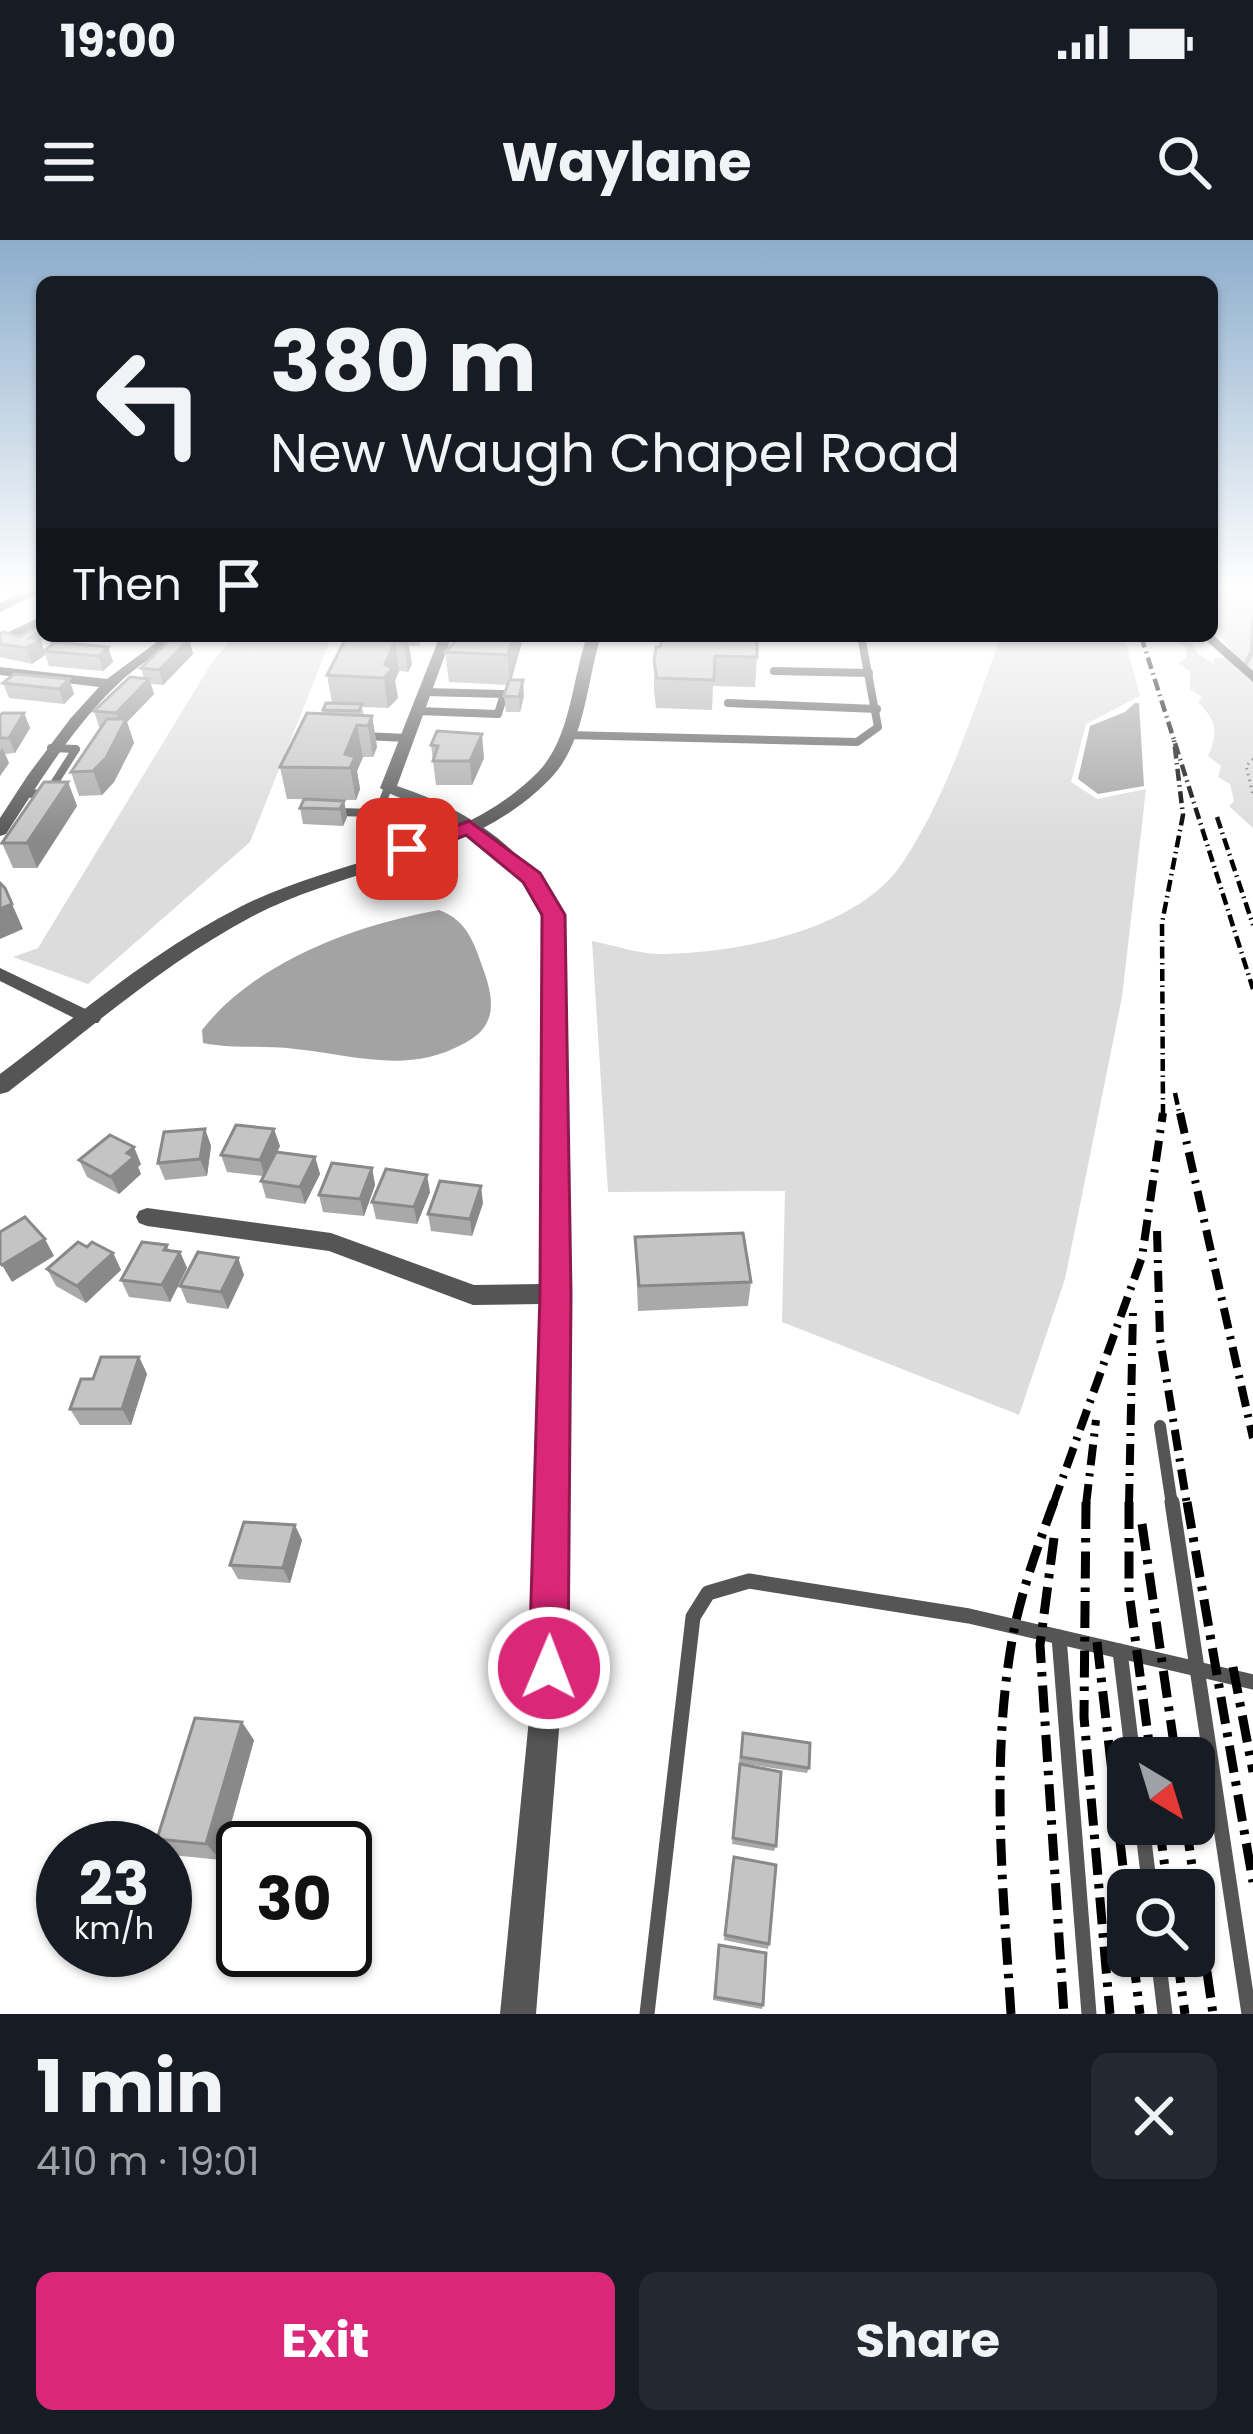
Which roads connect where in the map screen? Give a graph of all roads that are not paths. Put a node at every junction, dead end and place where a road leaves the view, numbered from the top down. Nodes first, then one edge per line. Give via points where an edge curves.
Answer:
1 (869, 673) edge
2 (24, 674) edge
3 (125, 674) edge
4 (432, 674) edge
5 (584, 674) edge
6 (112, 684) junction
7 (425, 692) junction
8 (728, 703) dead end
9 (877, 709) junction
10 (417, 711) junction
11 (341, 735) edge
12 (567, 735) junction
13 (407, 738) junction
14 (51, 748) junction
15 (388, 788) junction
16 (22, 794) junction
17 (331, 811) edge
18 (469, 827) junction
19 (0, 831) edge
20 (0, 974) edge
21 (91, 1019) junction
22 (0, 1086) edge
23 (147, 1217) dead end
24 (556, 1294) junction
25 (1160, 1426) dead end
26 (1059, 1637) junction
27 (1120, 1651) junction
28 (1194, 1668) junction
29 (1253, 1682) edge
30 (1130, 1737) edge
31 (1161, 1977) edge
32 (518, 2014) edge
33 (646, 2014) edge
34 (1089, 2014) edge
35 (1165, 2014) edge
36 (1249, 2014) edge

1 - 9 lane
2 - 6 street
3 - 6 street
4 - 7 street
5 - 12 street
6 - 14 street
7 - 10 street
7 - 10 lane via 504,694 498,714
8 - 9 lane
9 - 12 lane via 872,736 835,744
10 - 13 street
11 - 13 lane
12 - 18 street via 540,780
13 - 15 street
14 - 16 street
14 - 16 lane via 76,749 48,793
15 - 17 lane via 377,813
15 - 18 street
16 - 19 street
18 - 21 street via 250,909
18 - 24 street via 532,878 554,915
20 - 21 street
21 - 22 street
23 - 24 street via 343,1245 473,1295
24 - 32 street via 549,1668
25 - 28 lane
26 - 27 lane
26 - 33 lane via 749,1581 708,1593 693,1617
26 - 34 lane
27 - 28 lane
27 - 30 lane
28 - 29 lane
28 - 36 lane
31 - 35 lane

